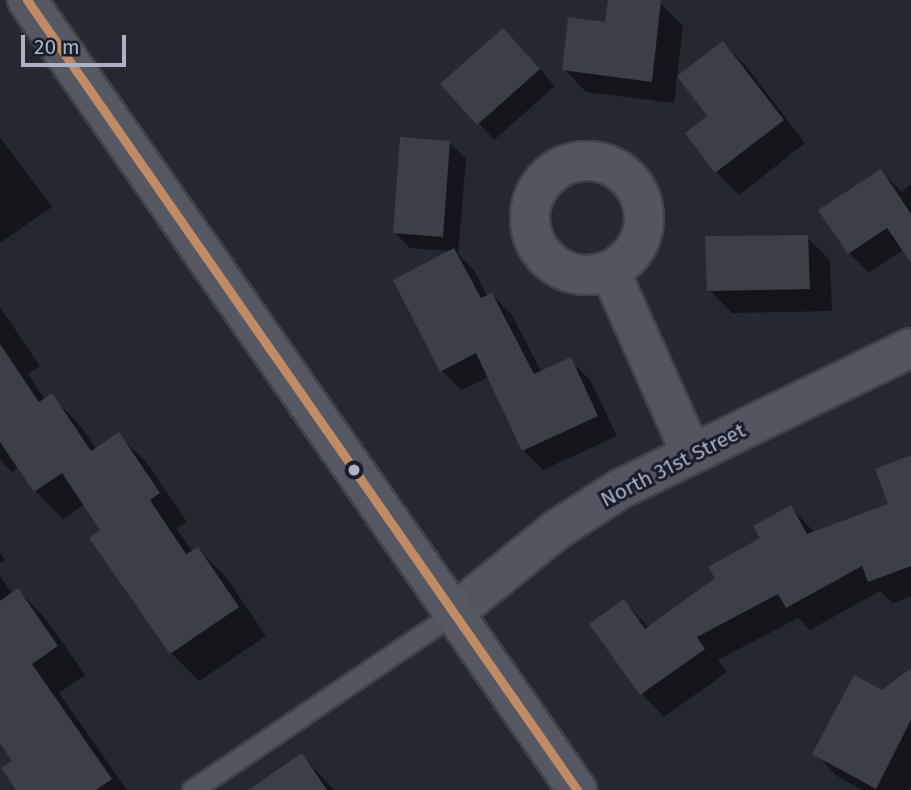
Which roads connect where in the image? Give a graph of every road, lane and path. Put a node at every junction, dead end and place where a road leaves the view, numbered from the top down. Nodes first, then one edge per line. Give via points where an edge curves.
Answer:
1 (27, 0) edge
2 (610, 271) dead end
3 (911, 348) edge
4 (691, 453) junction
5 (454, 612) junction
6 (192, 790) edge
7 (577, 790) edge

1 - 5 main road
2 - 4 street
3 - 4 street, North 31st Street
4 - 5 street, North 31st Street via 620,489 556,530
5 - 6 lane
5 - 7 main road

